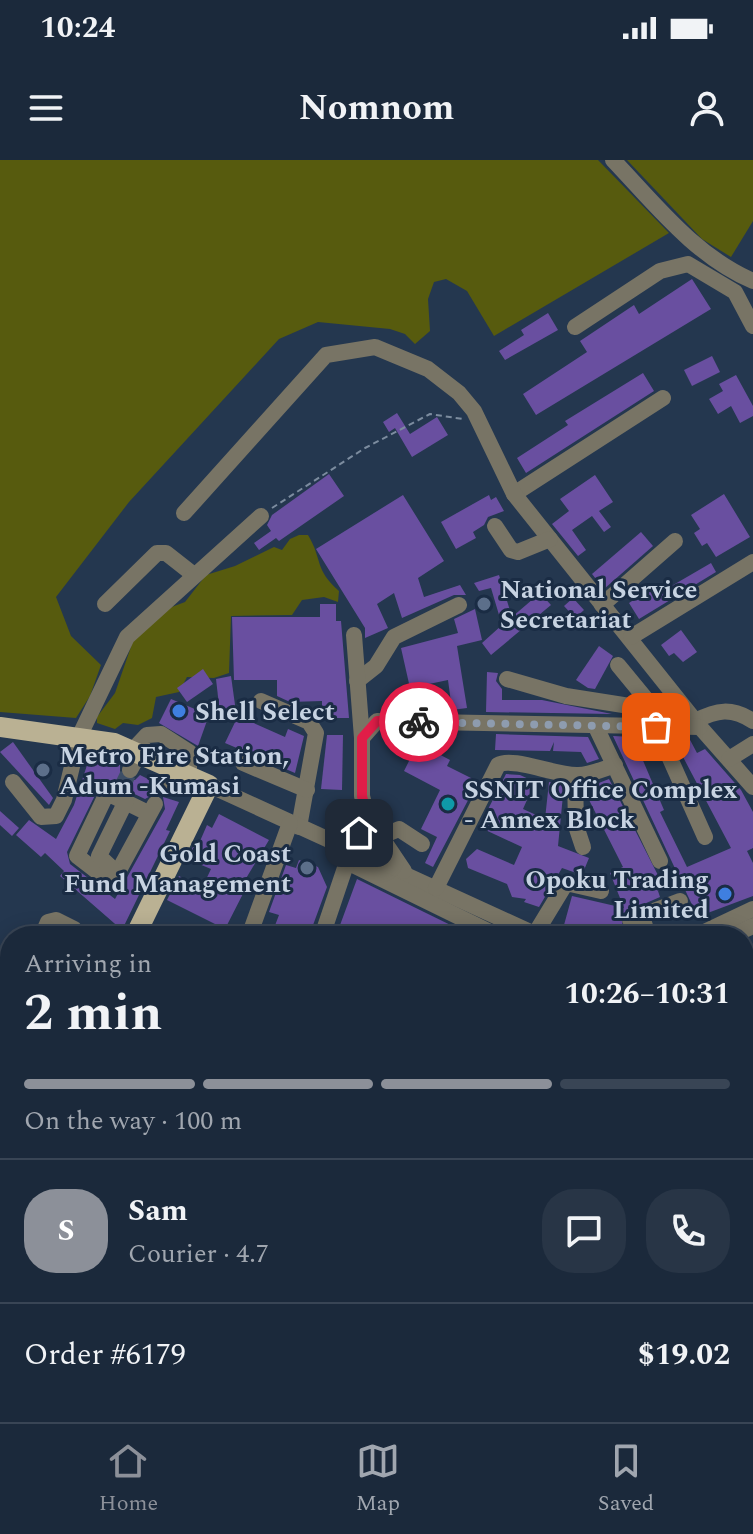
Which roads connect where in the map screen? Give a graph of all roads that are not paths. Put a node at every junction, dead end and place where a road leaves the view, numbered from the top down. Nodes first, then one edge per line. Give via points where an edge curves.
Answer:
1 (613, 160) edge
2 (753, 281) edge
3 (753, 326) edge
4 (575, 327) dead end
5 (663, 398) dead end
6 (514, 494) junction
7 (184, 513) dead end
8 (261, 516) road end
9 (495, 526) dead end
10 (550, 539) junction
11 (675, 541) dead end
12 (753, 562) edge
13 (194, 575) junction
14 (105, 604) dead end
15 (459, 605) dead end
16 (602, 605) junction
17 (354, 635) dead end
18 (631, 637) junction
19 (618, 665) dead end
20 (507, 679) dead end
21 (357, 681) junction
22 (261, 701) dead end
23 (656, 718) junction
24 (753, 721) edge
25 (698, 724) junction
26 (595, 725) junction
27 (0, 727) edge
28 (79, 737) junction
29 (362, 738) junction
30 (753, 744) edge
31 (729, 759) junction
32 (243, 763) dead end
33 (615, 765) junction
34 (184, 773) junction
35 (575, 775) junction
36 (13, 782) dead end
37 (752, 783) edge
38 (209, 785) junction
39 (164, 786) dead end
40 (307, 790) junction
41 (367, 816) junction
42 (294, 825) junction
43 (380, 837) junction
44 (705, 837) dead end
45 (422, 844) dead end
46 (583, 847) dead end
47 (349, 856) junction
48 (660, 861) dead end
49 (117, 873) joint
50 (407, 875) junction
51 (436, 888) junction
52 (601, 891) dead end
53 (680, 901) dead end
54 (753, 909) edge
55 (46, 926) edge
56 (68, 926) edge
57 (140, 926) edge
58 (253, 926) edge
59 (325, 926) edge
60 (479, 926) edge
61 (518, 926) edge
62 (542, 926) edge
63 (641, 926) edge
64 (717, 926) edge

1 - 2 street via 694,245
3 - 4 street via 735,292 688,264 660,271
5 - 6 street
6 - 7 street via 478,420 453,387 428,369 375,347 326,355
6 - 10 street
8 - 13 street
9 - 10 street via 518,552
10 - 16 street
11 - 16 street
12 - 18 street
13 - 14 street via 166,553 157,553
13 - 28 street via 127,637
15 - 21 street via 394,637 383,657
16 - 18 street
17 - 21 street
18 - 25 street
19 - 23 street
20 - 23 street
21 - 29 street
22 - 40 street via 309,722 316,733
23 - 25 street via 677,727
23 - 26 street
23 - 44 street
24 - 25 street via 717,710
25 - 31 street
26 - 29 street via 377,721
26 - 33 street
27 - 28 main road
28 - 34 main road
28 - 36 street via 56,816 41,817
29 - 41 street
30 - 31 street
31 - 37 street
32 - 40 street
33 - 35 street
33 - 48 street
34 - 38 main road
34 - 39 street
35 - 46 street via 576,826
35 - 51 street via 512,760 498,765
38 - 42 street
38 - 57 main road
40 - 42 street
41 - 43 street
41 - 47 street
42 - 47 street
42 - 58 street
43 - 45 street via 399,829
43 - 50 street
47 - 50 street
47 - 59 street
47 - 60 street
49 - 49 street via 152,808 121,796 99,856
50 - 51 street
51 - 61 street
52 - 62 street via 566,883
53 - 63 street via 636,918
54 - 64 street
55 - 56 street via 56,920

